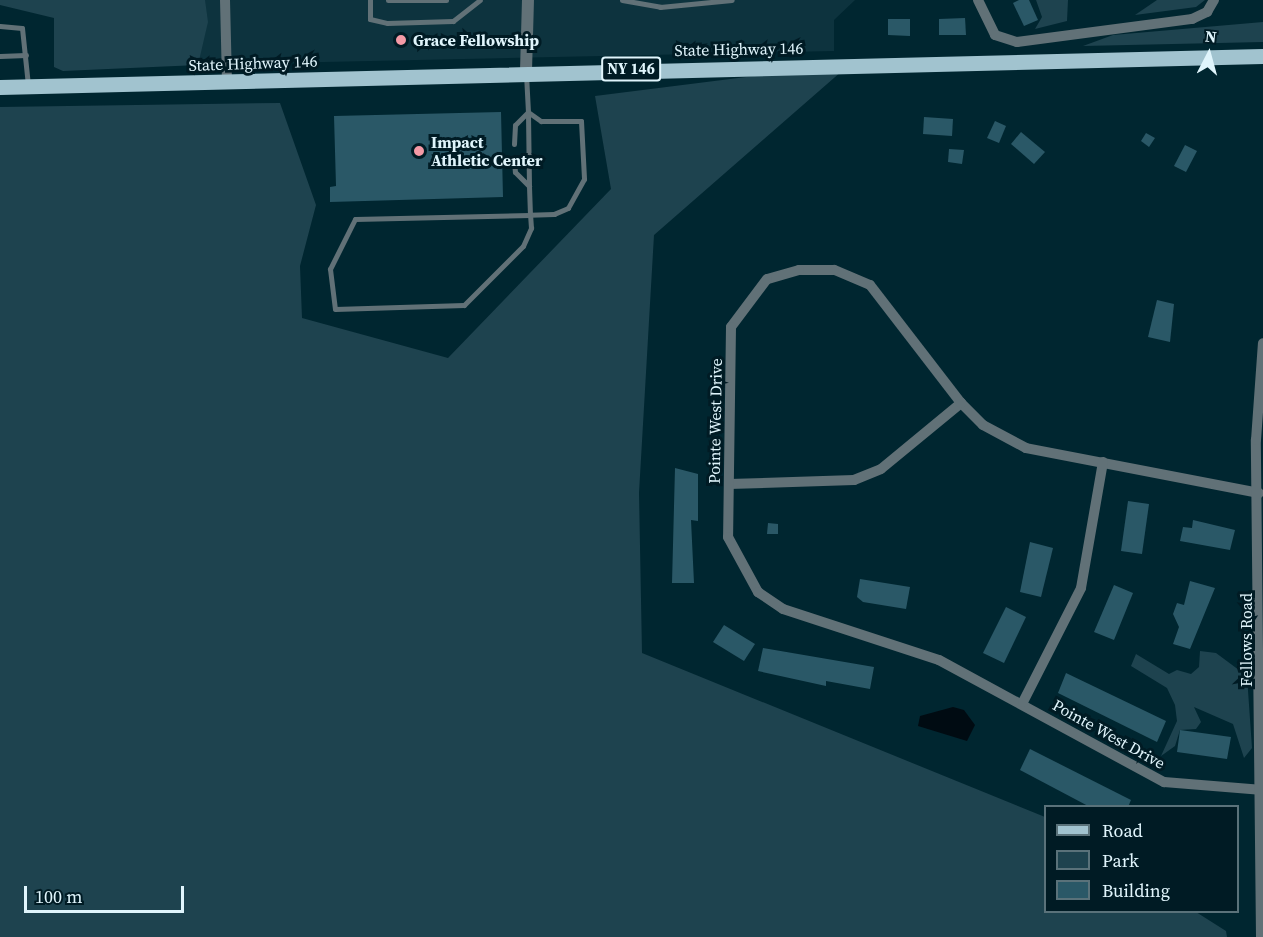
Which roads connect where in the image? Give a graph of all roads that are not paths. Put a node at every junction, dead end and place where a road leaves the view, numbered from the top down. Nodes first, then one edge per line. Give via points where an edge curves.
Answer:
1 (225, 0) edge
2 (370, 0) edge
3 (388, 0) edge
4 (446, 0) edge
5 (480, 0) edge
6 (528, 0) edge
7 (622, 0) edge
8 (732, 0) edge
9 (978, 0) edge
10 (1214, 0) edge
11 (402, 1) edge
12 (0, 26) edge
13 (26, 55) junction
14 (0, 56) edge
15 (1263, 56) edge
16 (526, 71) junction
17 (226, 82) junction
18 (29, 86) junction
19 (0, 87) edge
20 (528, 112) junction
21 (514, 144) dead end
22 (514, 159) dead end
23 (529, 186) junction
24 (530, 215) junction
25 (1263, 343) edge
26 (961, 404) junction
27 (1103, 462) junction
28 (729, 484) junction
29 (1259, 493) junction
30 (1023, 702) junction
31 (1262, 790) edge
32 (1261, 937) edge

1 - 17 street
2 - 5 lane via 370,19 387,23 453,21
3 - 11 lane
4 - 11 lane
6 - 16 street
7 - 8 lane via 660,7
9 - 10 street via 986,25 1006,42 1192,19 1207,12
12 - 13 lane via 22,28
13 - 14 lane
13 - 18 lane
15 - 16 main road, State Highway 146 / NY 146
16 - 17 main road, State Highway 146 / NY 146
16 - 20 lane
17 - 18 main road, State Highway 146 / NY 146
18 - 19 main road, State Highway 146 / NY 146
20 - 21 lane via 515,125
20 - 23 lane
20 - 24 lane via 552,120 576,120 583,125 584,179 568,208
22 - 23 lane via 515,172
23 - 24 lane
24 - 24 lane via 523,246 464,305 341,311 331,305 330,269 355,219
25 - 29 street, Fellows Road via 1256,440
26 - 27 street, Pointe West Drive via 983,424 1026,448
26 - 28 street via 881,469 854,480
26 - 28 street, Pointe West Drive via 870,285 834,270 799,270 767,279 731,327
27 - 29 street, Pointe West Drive
27 - 30 street via 1081,588
28 - 30 street, Pointe West Drive via 728,537 758,592 783,609 939,660
29 - 31 street, Fellows Road
30 - 31 street, Pointe West Drive via 1164,782
31 - 32 street, Fellows Road

